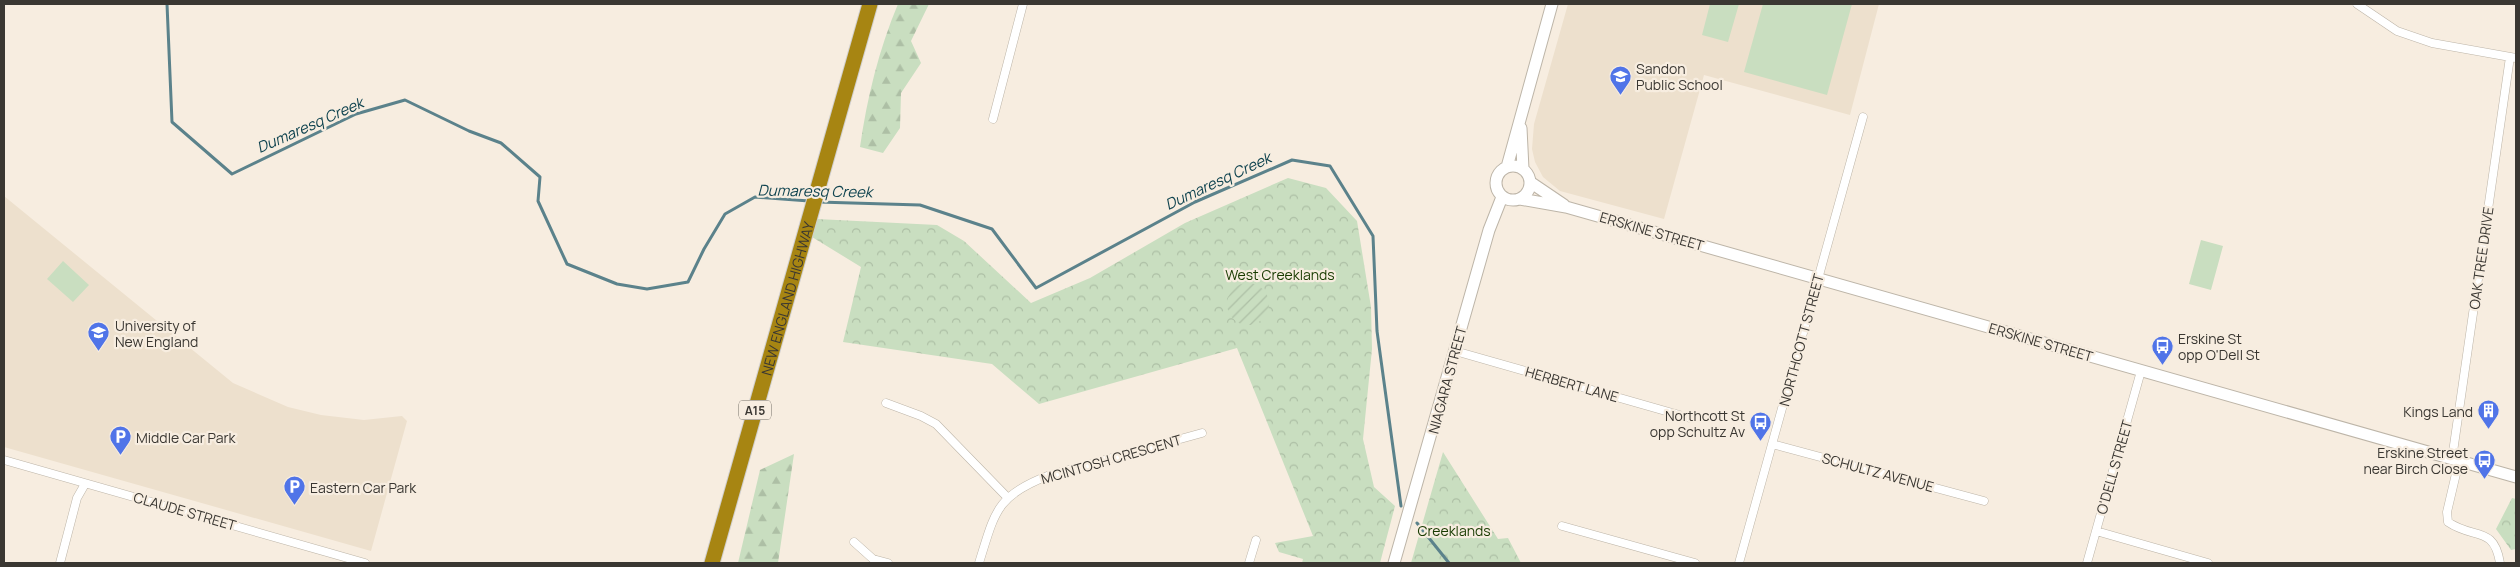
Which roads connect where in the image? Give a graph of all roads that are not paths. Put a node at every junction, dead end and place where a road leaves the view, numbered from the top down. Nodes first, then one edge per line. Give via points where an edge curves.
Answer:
1 (870, 4) edge
2 (1024, 4) edge
3 (1552, 4) edge
4 (2357, 4) edge
5 (2513, 57) edge
6 (1520, 116) junction
7 (1863, 118) dead end
8 (993, 119) dead end
9 (1507, 167) junction
10 (1523, 169) junction
11 (1530, 182) junction
12 (1502, 197) junction
13 (1520, 199) junction
14 (1566, 207) junction
15 (1819, 280) junction
16 (1454, 350) junction
17 (2141, 371) junction
18 (886, 403) dead end
19 (1690, 418) dead end
20 (1202, 433) dead end
21 (1772, 444) junction
22 (4, 460) edge
23 (2455, 460) junction
24 (2516, 477) edge
25 (85, 484) junction
26 (1007, 496) junction
27 (1984, 501) dead end
28 (1562, 526) dead end
29 (2096, 531) junction
30 (1256, 540) dead end
31 (854, 542) dead end
32 (60, 563) edge
33 (365, 563) edge
34 (712, 563) edge
35 (888, 563) edge
36 (979, 563) edge
37 (1249, 563) edge
38 (1394, 563) edge
39 (1695, 563) edge
40 (1739, 563) edge
41 (2087, 563) edge
42 (2208, 563) edge
43 (2500, 563) edge

1 - 34 highway, NEW ENGLAND HIGHWAY / A15
2 - 8 street
3 - 6 street
4 - 5 street via 2397,31 2432,43
5 - 23 street, OAK TREE DRIVE
6 - 9 street
6 - 10 street
7 - 15 street, NORTHCOTT STREET
9 - 10 street
9 - 12 street via 1495,179
10 - 11 street
11 - 13 street via 1528,192
11 - 14 street, ERSKINE STREET
12 - 13 street
12 - 16 street, NIAGARA STREET via 1488,230
13 - 14 street, ERSKINE STREET
14 - 15 street, ERSKINE STREET
15 - 17 street, ERSKINE STREET
15 - 21 street, NORTHCOTT STREET
16 - 19 street, HERBERT LANE
16 - 38 street, NIAGARA STREET
17 - 23 street, ERSKINE STREET
17 - 29 street, O'DELL STREET
18 - 26 street via 936,424
20 - 26 street, MCINTOSH CRESCENT via 1050,475 1027,483
21 - 27 street, SCHULTZ AVENUE
21 - 40 street, NORTHCOTT STREET
22 - 25 street, CLAUDE STREET
23 - 24 street, ERSKINE STREET
23 - 43 street, OAK TREE DRIVE via 2448,522 2460,530 2488,537 2496,544
25 - 32 street via 77,498
25 - 33 street, CLAUDE STREET
26 - 36 street, MCINTOSH CRESCENT via 992,520
28 - 39 street
29 - 41 street, O'DELL STREET
29 - 42 street
30 - 37 street
31 - 35 street via 872,559

